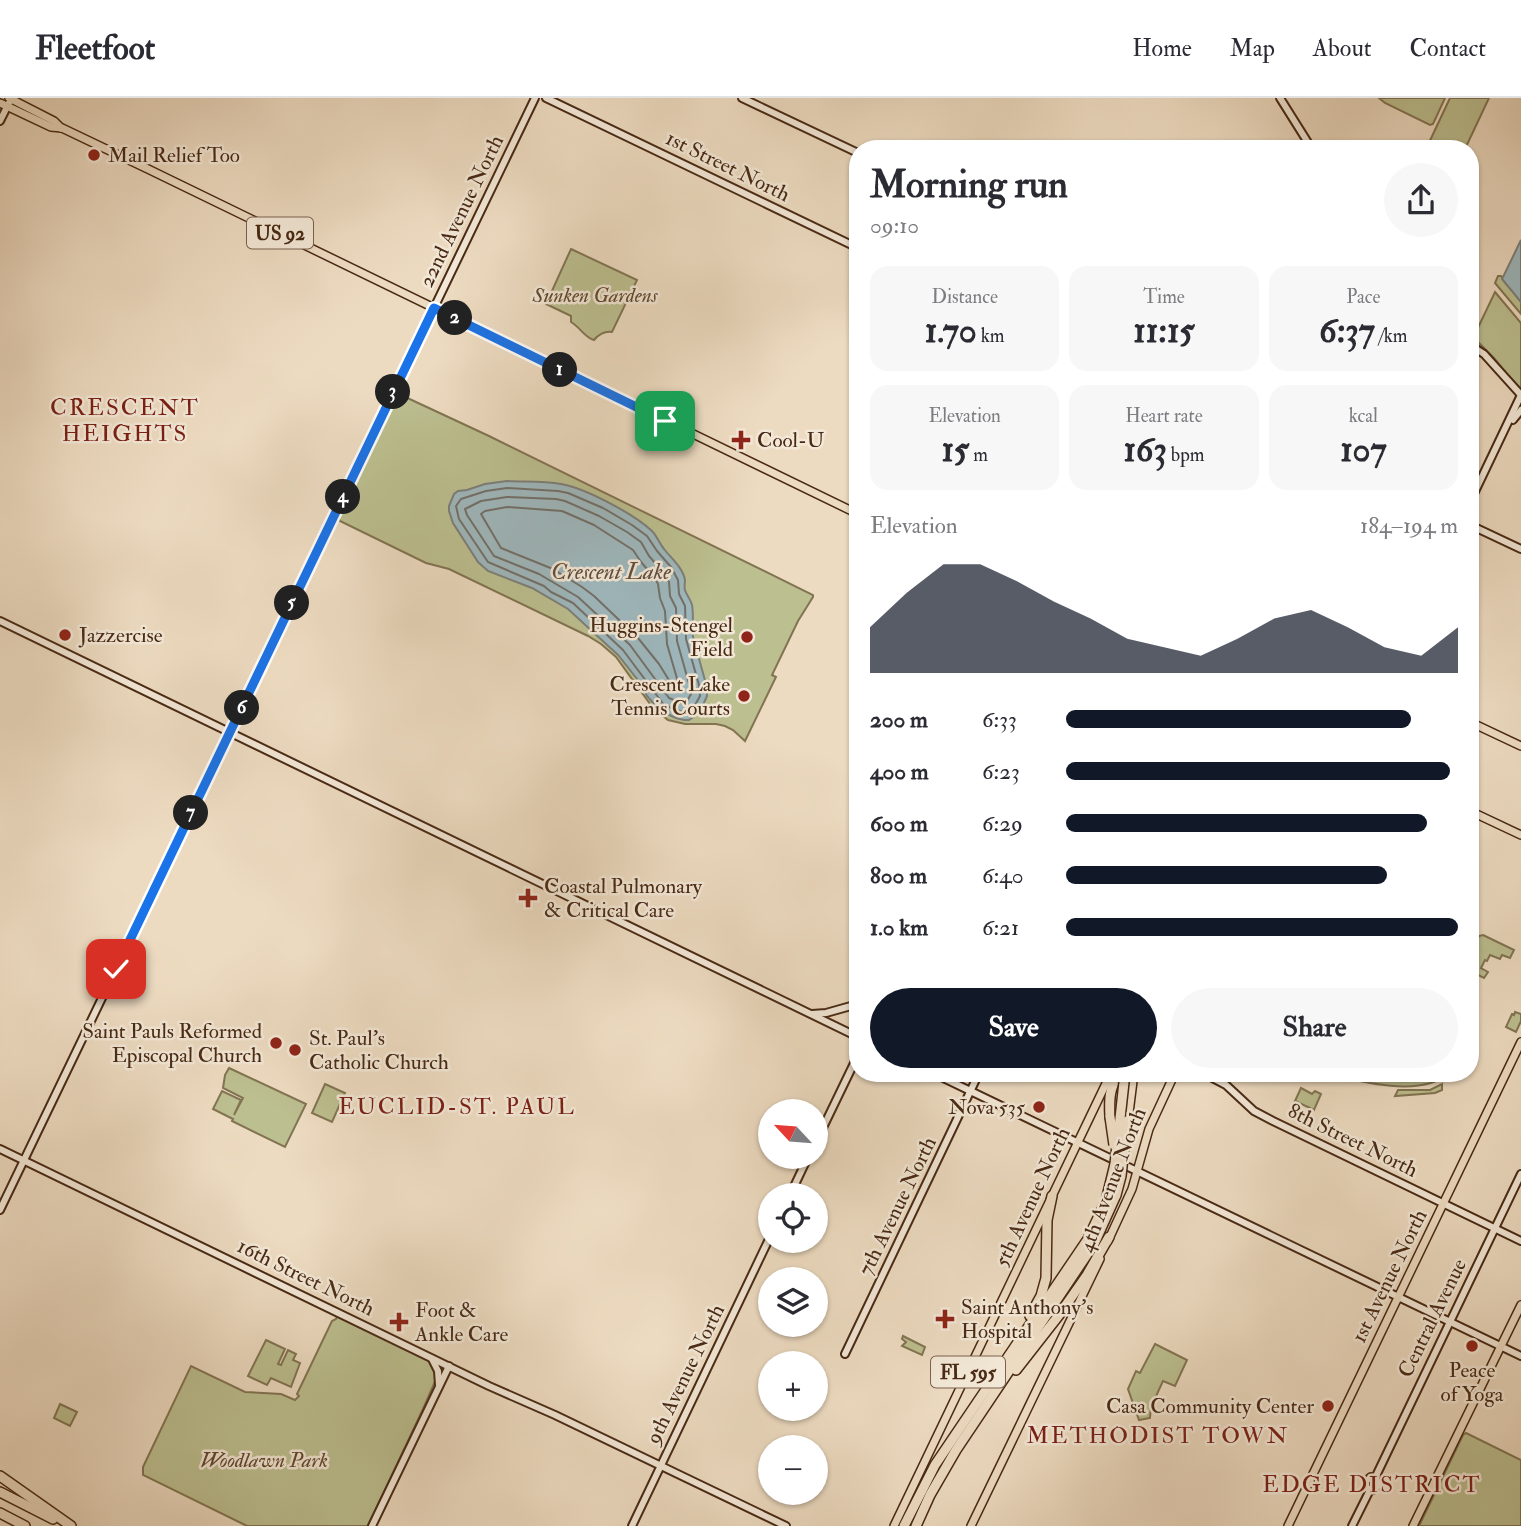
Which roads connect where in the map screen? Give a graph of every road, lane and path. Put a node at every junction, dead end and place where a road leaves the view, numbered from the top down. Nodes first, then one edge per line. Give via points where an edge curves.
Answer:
1 (535, 98) edge
2 (546, 98) edge
3 (742, 98) edge
4 (1280, 98) edge
5 (8, 101) edge
6 (0, 121) edge
7 (1306, 140) edge
8 (849, 149) edge
9 (849, 244) edge
10 (434, 308) junction
11 (1479, 351) edge
12 (1521, 395) edge
13 (1521, 410) edge
14 (1502, 436) junction
15 (1479, 483) edge
16 (849, 510) edge
17 (1479, 529) edge
18 (1521, 549) edge
19 (0, 621) edge
20 (1479, 726) edge
21 (230, 733) junction
22 (1521, 746) edge
23 (1479, 815) edge
24 (1521, 835) edge
25 (849, 1007) edge
26 (809, 1014) junction
27 (849, 1033) edge
28 (1521, 1042) edge
29 (849, 1074) edge
30 (952, 1082) edge
31 (975, 1082) edge
32 (1107, 1082) edge
33 (1116, 1082) edge
34 (1122, 1082) edge
35 (1131, 1082) edge
36 (1171, 1082) edge
37 (1220, 1082) edge
38 (971, 1091) junction
39 (828, 1117) edge
40 (1077, 1143) junction
41 (0, 1149) edge
42 (24, 1160) junction
43 (1115, 1164) junction
44 (1137, 1172) junction
45 (1521, 1174) edge
46 (1112, 1194) junction
47 (1052, 1196) junction
48 (1443, 1203) junction
49 (0, 1210) edge
50 (1495, 1228) junction
51 (1109, 1237) junction
52 (1521, 1241) edge
53 (762, 1253) edge
54 (1398, 1297) junction
55 (1521, 1305) edge
56 (1450, 1322) junction
57 (1501, 1346) junction
58 (845, 1354) dead end
59 (1521, 1356) edge
60 (431, 1357) junction
61 (1005, 1360) junction
62 (449, 1366) junction
63 (439, 1387) junction
64 (986, 1406) junction
65 (952, 1448) junction
66 (660, 1465) junction
67 (0, 1476) edge
68 (0, 1492) edge
69 (0, 1513) edge
70 (25, 1526) edge
71 (69, 1526) edge
72 (372, 1526) edge
73 (632, 1526) edge
74 (786, 1526) edge
75 (894, 1526) edge
76 (904, 1526) edge
77 (916, 1526) edge
78 (971, 1526) edge
79 (1288, 1526) edge
80 (1352, 1526) edge
81 (1413, 1526) edge

1 - 10 street, 22nd Avenue North
2 - 9 street, 1st Street North
3 - 8 street
4 - 7 street
5 - 6 street
5 - 10 main road, US 92 via 51,127 62,128
10 - 16 main road, US 92
10 - 21 street, 22nd Avenue North
11 - 12 street
12 - 14 street
13 - 14 street
14 - 15 street
17 - 18 street
19 - 21 street
20 - 22 main road
21 - 26 street
21 - 42 street, 22nd Avenue North
23 - 24 main road
25 - 26 street
26 - 27 street
28 - 48 main road, 1st Avenue North
29 - 39 street
30 - 38 street
31 - 38 street, 7th Avenue North
32 - 40 main road, 5th Avenue North / FL 595
33 - 43 highway, bridge via 1109,1102
34 - 43 highway, bridge
35 - 46 highway, bridge via 1124,1157
36 - 44 main road, 4th Avenue North / FL 595 via 1149,1129
37 - 48 street, 8th Street North via 1266,1117
38 - 40 street
38 - 58 street, 7th Avenue North
40 - 44 street
40 - 47 main road, 5th Avenue North / FL 595
41 - 42 street, 16th Street North
42 - 49 street, 22nd Avenue North
42 - 60 street, 16th Street North
43 - 46 highway
44 - 51 main road, 4th Avenue North / FL 595
44 - 54 street
45 - 50 street, Central Avenue
46 - 61 highway via 1081,1250
46 - 64 highway via 1105,1222 1086,1257
47 - 61 highway via 1044,1286
47 - 75 main road, 5th Avenue North / FL 595
48 - 50 street, 8th Street North
48 - 54 main road, 1st Avenue North
50 - 52 street, 8th Street North
50 - 56 street, Central Avenue
51 - 64 highway via 1059,1315
51 - 78 main road, 4th Avenue North / FL 595
53 - 66 street, 9th Avenue North
54 - 56 street
54 - 79 main road, 1st Avenue North
55 - 57 main road
56 - 57 street
56 - 80 street, Central Avenue via 1375,1478 1366,1481 1370,1490
57 - 59 street
57 - 81 main road
60 - 62 street, 16th Street North
60 - 63 street via 439,1371
61 - 65 highway
62 - 63 street
62 - 66 street, 16th Street North
63 - 72 street
64 - 65 highway
65 - 76 highway via 927,1480
65 - 77 highway
66 - 73 street, 9th Avenue North
66 - 74 street, 16th Street North
67 - 71 highway
68 - 71 highway
69 - 70 highway

